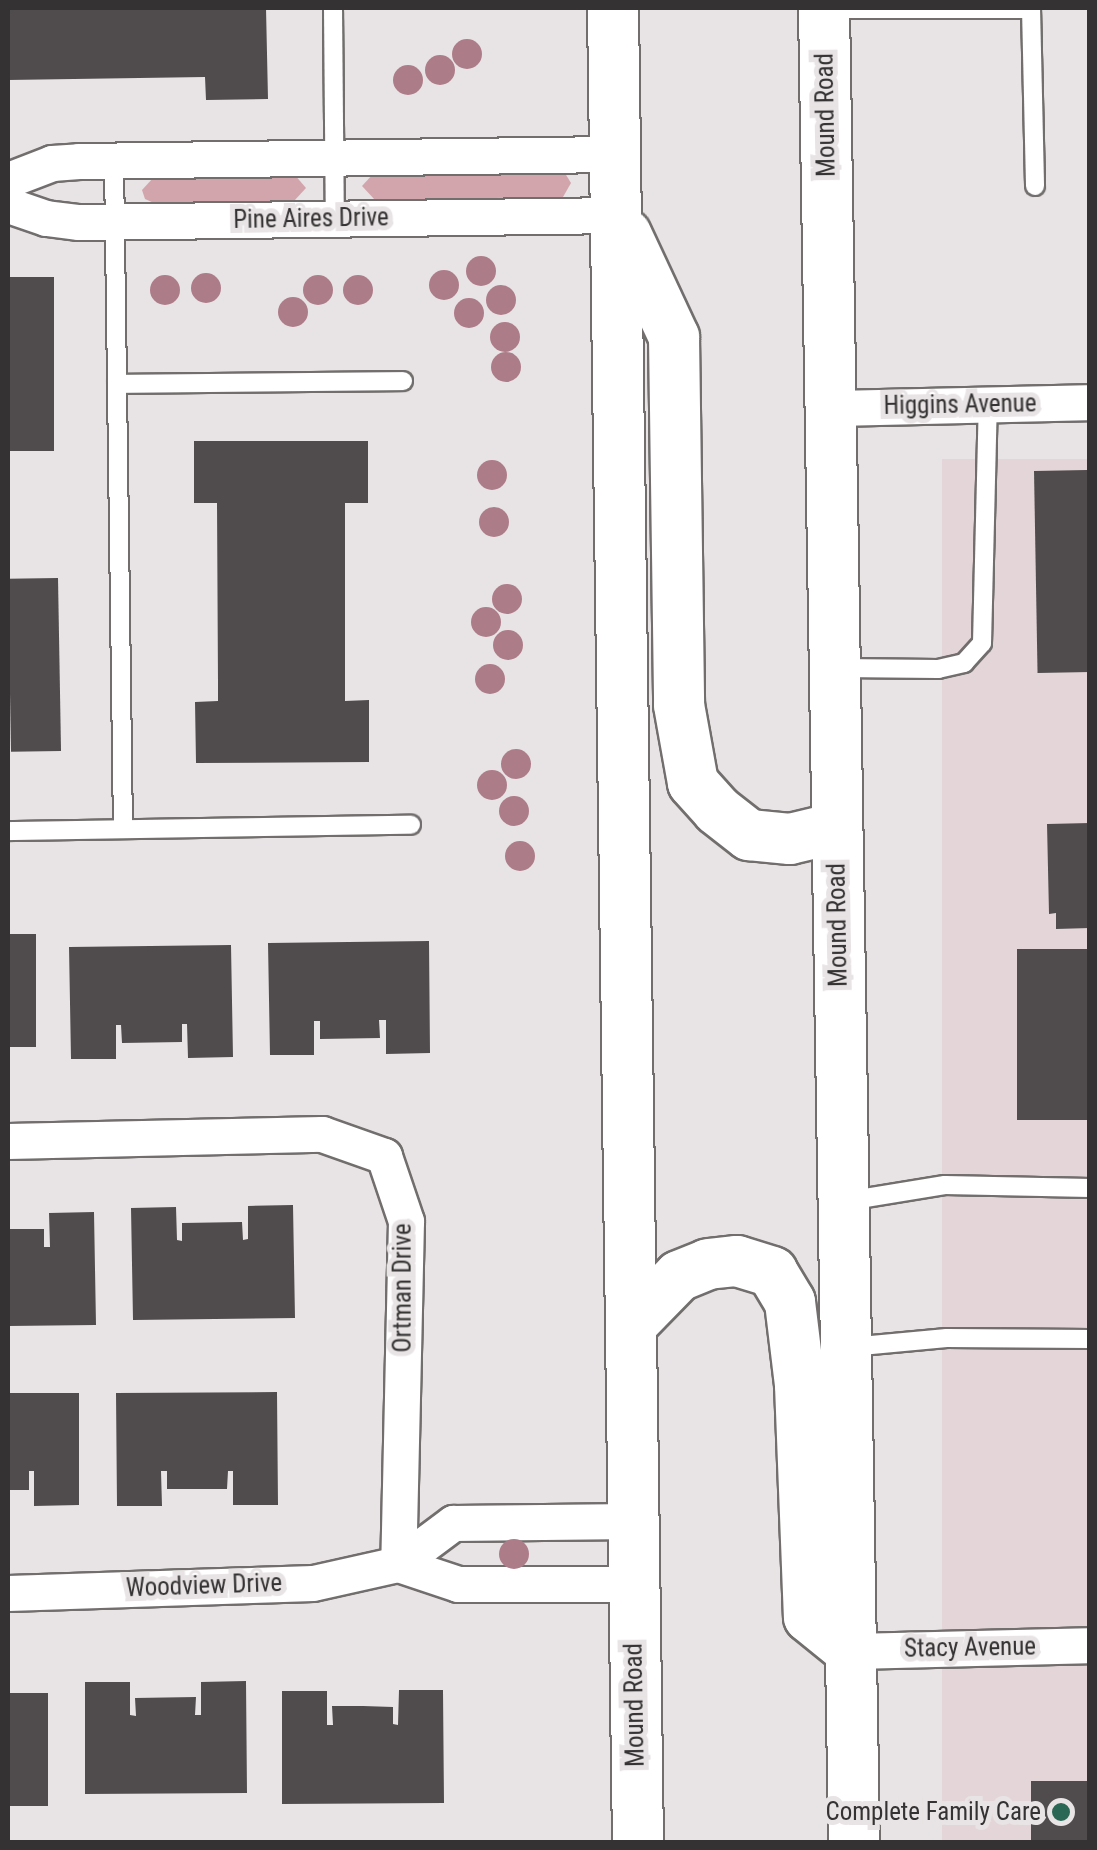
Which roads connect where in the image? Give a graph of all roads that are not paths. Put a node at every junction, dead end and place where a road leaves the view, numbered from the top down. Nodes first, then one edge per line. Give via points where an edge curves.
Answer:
1 (333, 8) edge
2 (614, 8) edge
3 (824, 8) edge
4 (1031, 8) edge
5 (616, 154) junction
6 (335, 158) junction
7 (114, 160) junction
8 (8, 180) edge
9 (1036, 186) dead end
10 (8, 205) edge
11 (618, 216) junction
12 (335, 219) junction
13 (115, 222) junction
14 (403, 381) dead end
15 (117, 384) junction
16 (1090, 402) edge
17 (988, 404) junction
18 (831, 408) junction
19 (834, 668) junction
20 (412, 825) dead end
21 (836, 828) junction
22 (122, 829) junction
23 (8, 831) edge
24 (8, 1140) edge
25 (1090, 1188) edge
26 (842, 1202) junction
27 (632, 1324) junction
28 (1090, 1339) edge
29 (845, 1347) junction
30 (633, 1521) junction
31 (398, 1564) junction
32 (633, 1584) junction
33 (8, 1593) edge
34 (1090, 1645) edge
35 (850, 1651) junction
36 (638, 1842) edge
37 (854, 1842) edge

1 - 6 lane
2 - 5 main road, Mound Road
3 - 4 lane
3 - 18 main road, Mound Road
4 - 9 lane
5 - 6 street
5 - 11 main road, Mound Road
6 - 7 street
6 - 12 lane
7 - 8 street via 52,163
7 - 13 lane
10 - 13 street, Pine Aires Drive via 46,218
11 - 12 street, Pine Aires Drive
11 - 21 main road via 674,337 679,705 693,782 749,835 790,839
11 - 27 main road, Mound Road
12 - 13 street, Pine Aires Drive
13 - 15 lane
14 - 15 lane
15 - 22 lane
16 - 17 street, Higgins Avenue
17 - 18 street, Higgins Avenue
17 - 19 lane via 982,642 964,663 938,668
18 - 19 main road, Mound Road
19 - 21 main road, Mound Road
20 - 22 lane
21 - 26 main road, Mound Road
22 - 23 lane
24 - 31 street, Ortman Drive via 322,1134 384,1156 406,1221
25 - 26 lane via 945,1185
26 - 29 main road, Mound Road
27 - 30 main road, Mound Road
27 - 35 main road via 679,1276 708,1264 737,1260 772,1272 790,1302 800,1385 809,1617
28 - 29 lane via 947,1338
29 - 35 main road, Mound Road
30 - 31 street, Woodview Drive via 453,1523
30 - 32 main road, Mound Road
31 - 32 street via 458,1584
31 - 33 street, Woodview Drive via 312,1582
32 - 36 main road, Mound Road
34 - 35 street, Stacy Avenue
35 - 37 main road, Mound Road

